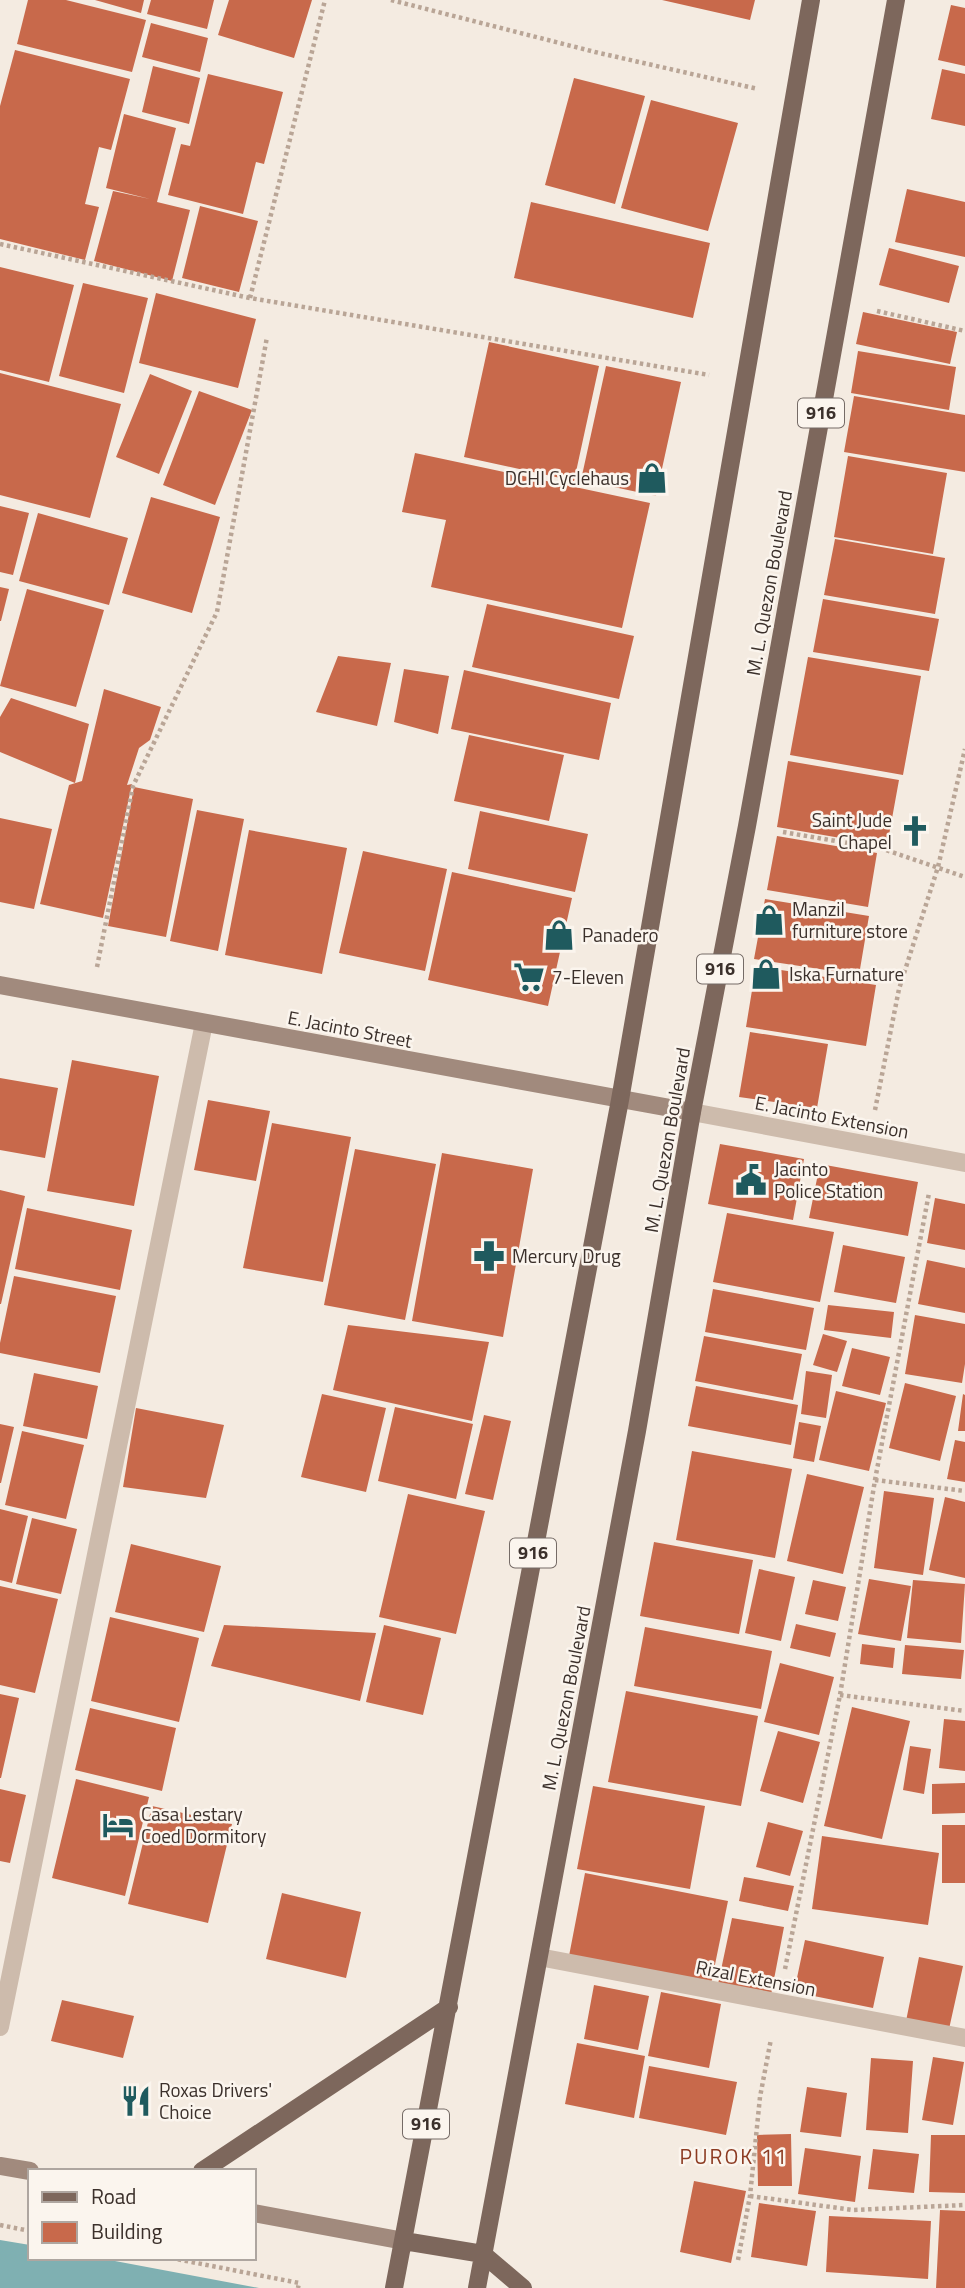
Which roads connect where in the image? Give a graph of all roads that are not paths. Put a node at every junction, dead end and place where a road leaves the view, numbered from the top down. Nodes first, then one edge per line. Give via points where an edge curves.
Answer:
1 (811, 0) edge
2 (896, 0) edge
3 (0, 985) edge
4 (204, 1023) junction
5 (620, 1100) junction
6 (692, 1112) junction
7 (965, 1163) edge
8 (539, 1958) junction
9 (449, 2007) junction
10 (0, 2027) edge
11 (965, 2038) edge
12 (0, 2166) edge
13 (205, 2169) edge
14 (28, 2171) edge
15 (256, 2213) edge
16 (404, 2241) junction
17 (484, 2254) junction
18 (394, 2288) edge
19 (477, 2288) edge
20 (523, 2288) edge

1 - 5 main road, 916
2 - 6 main road, M. L. Quezon Boulevard / 916
3 - 4 street, E. Jacinto Street
4 - 5 street, E. Jacinto Street
4 - 10 street
5 - 6 street, E. Jacinto Street
5 - 9 main road, 916
6 - 7 street, E. Jacinto Extension
6 - 8 main road, M. L. Quezon Boulevard / 916
8 - 11 street, Rizal Extension
8 - 17 main road, M. L. Quezon Boulevard / 916
9 - 13 main road
9 - 16 main road, 916
12 - 14 street
15 - 16 street
16 - 17 main road
16 - 18 main road, 916
17 - 19 main road, M. L. Quezon Boulevard / 916
17 - 20 main road

